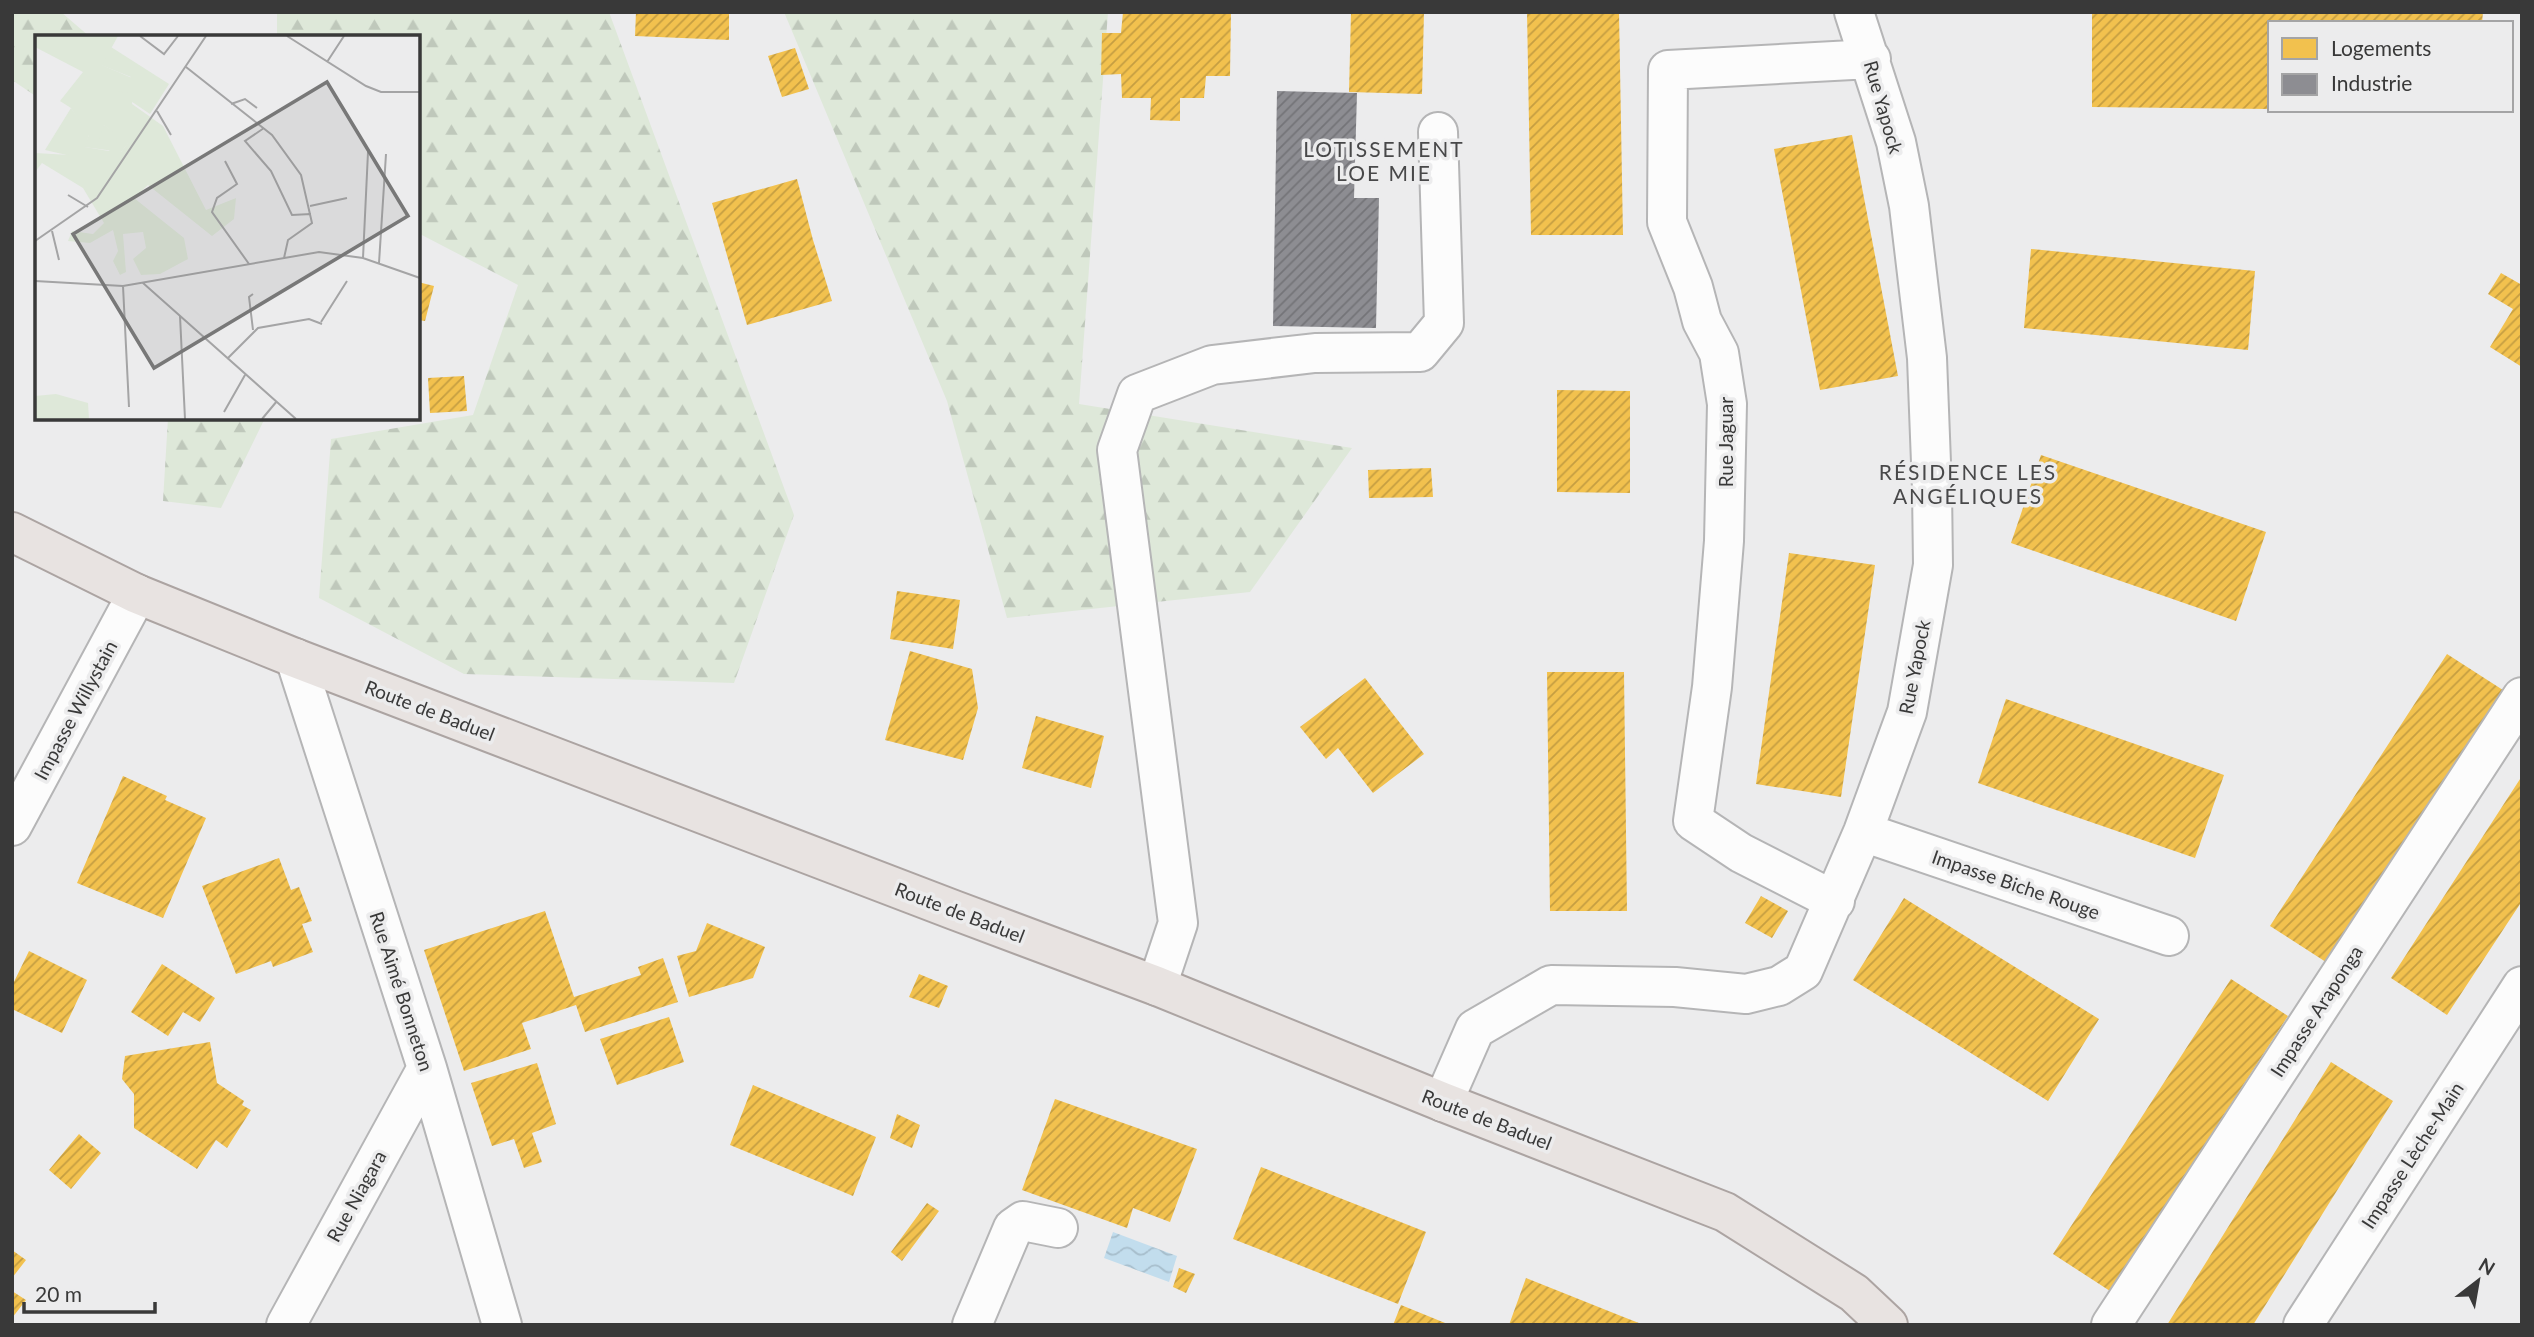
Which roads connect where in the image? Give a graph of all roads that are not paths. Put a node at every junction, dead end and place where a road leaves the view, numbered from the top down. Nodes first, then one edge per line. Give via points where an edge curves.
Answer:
1 (1854, 12) edge
2 (1871, 59) junction
3 (1438, 131) dead end
4 (12, 532) edge
5 (137, 594) junction
6 (295, 658) junction
7 (2522, 697) edge
8 (12, 826) edge
9 (1863, 832) junction
10 (1835, 901) junction
11 (2169, 936) dead end
12 (1157, 986) junction
13 (2522, 986) edge
14 (427, 1068) junction
15 (1443, 1102) junction
16 (1058, 1228) dead end
17 (286, 1325) edge
18 (502, 1325) edge
19 (972, 1325) edge
20 (1888, 1325) edge
21 (2111, 1325) edge
22 (2303, 1325) edge

1 - 2 street, Rue Yapock
2 - 9 street, Rue Yapock via 1896,142 1916,247 1927,358 1933,565 1907,712
2 - 10 street, Rue Jaguar via 1668,69 1667,222 1702,321 1719,353 1727,404 1724,541 1712,687 1693,821 1741,853
3 - 12 street via 1444,323 1420,352 1315,353 1212,365 1136,394 1117,450 1178,923
4 - 5 main road, Route de Baduel
5 - 6 main road, Route de Baduel
5 - 8 street, Impasse Willystain
6 - 12 main road, Route de Baduel
6 - 14 street, Rue Aimé Bonneton
7 - 21 street, Impasse Araponga
9 - 10 street, Rue Yapock
9 - 11 street, Impasse Biche Rouge
10 - 15 street, Rue Yapock via 1803,971 1779,986 1746,994 1675,987 1551,985 1475,1029
12 - 15 main road, Route de Baduel
13 - 22 street, Impasse Lèche-Main
14 - 17 street, Rue Niagara
14 - 18 street, Rue Aimé Bonneton
15 - 20 main road, Route de Baduel via 1725,1212 1853,1293
16 - 19 street via 1023,1221 1013,1228

